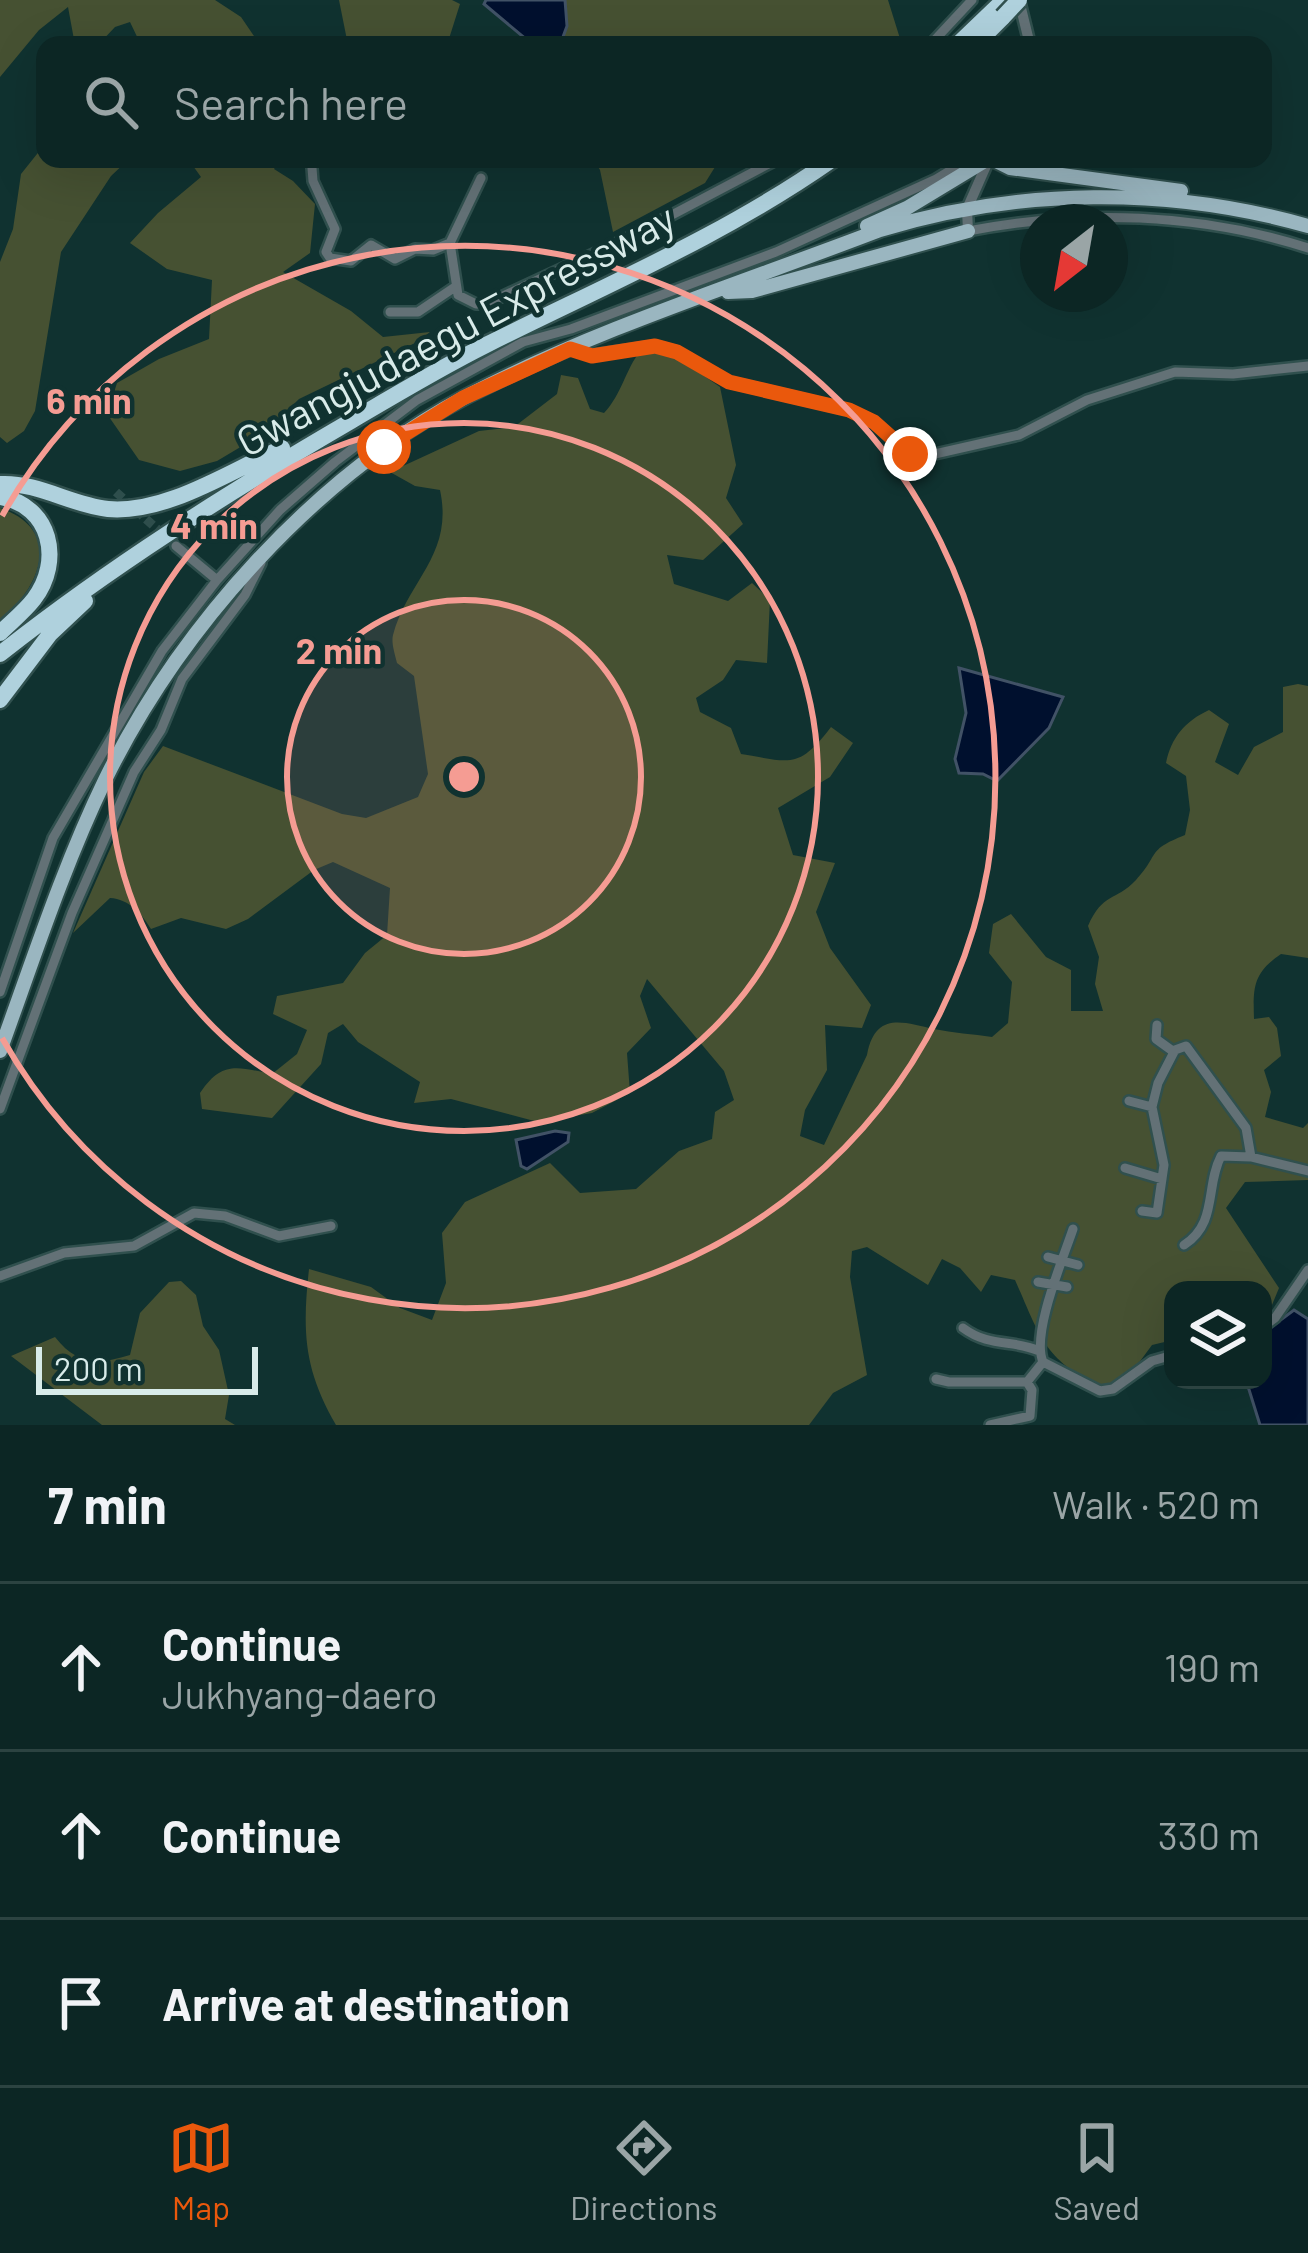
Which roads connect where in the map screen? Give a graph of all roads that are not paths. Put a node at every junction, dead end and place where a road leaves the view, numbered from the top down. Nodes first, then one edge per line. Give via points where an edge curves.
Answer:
1 (972, 0) edge
2 (1019, 0) edge
3 (1002, 7) edge
4 (938, 36) edge
5 (968, 36) edge
6 (981, 36) edge
7 (1028, 36) edge
8 (312, 168) dead end
9 (761, 168) edge
10 (798, 168) edge
11 (818, 168) edge
12 (953, 168) edge
13 (975, 168) edge
14 (986, 168) edge
15 (1010, 168) edge
16 (481, 178) dead end
17 (1226, 206) junction
18 (967, 209) junction
19 (1308, 226) edge
20 (968, 231) junction
21 (450, 244) junction
22 (1308, 248) edge
23 (776, 270) junction
24 (455, 287) junction
25 (717, 292) junction
26 (390, 312) dead end
27 (570, 349) junction
28 (1308, 366) edge
29 (282, 448) junction
30 (0, 484) edge
31 (0, 497) edge
32 (176, 545) tunnel mouth
33 (139, 552) junction
34 (266, 553) junction
35 (217, 580) junction
36 (0, 636) edge
37 (0, 654) edge
38 (0, 700) edge
39 (0, 992) edge
40 (1157, 1025) dead end
41 (0, 1051) edge
42 (1174, 1052) junction
43 (1129, 1101) dead end
44 (1152, 1107) junction
45 (0, 1109) edge
46 (1251, 1157) junction
47 (1126, 1168) dead end
48 (1308, 1172) edge
49 (1162, 1179) junction
50 (1142, 1211) dead end
51 (332, 1226) dead end
52 (1073, 1229) dead end
53 (1184, 1245) dead end
54 (1048, 1256) dead end
55 (1062, 1262) junction
56 (1078, 1265) dead end
57 (1308, 1270) edge
58 (0, 1276) edge
59 (1038, 1282) dead end
60 (1054, 1287) junction
61 (1067, 1288) dead end
62 (1063, 1308) dead end
63 (1048, 1310) junction
64 (1272, 1320) edge
65 (963, 1328) dead end
66 (1043, 1331) junction
67 (1057, 1333) dead end
68 (1041, 1357) junction
69 (1164, 1358) edge
70 (936, 1379) dead end
71 (1027, 1382) junction
72 (990, 1425) edge

1 - 4 street
2 - 3 highway, bridge
2 - 7 street
3 - 5 highway
3 - 6 highway
8 - 21 street via 335,229 330,258 351,261 371,245 395,259
9 - 24 street via 496,300 476,304
10 - 29 highway, Gwangjudaegu Expressway
11 - 33 highway, Gwangjudaegu Expressway via 685,248 405,390
12 - 35 street via 776,252 488,359 334,462
13 - 23 main road
14 - 18 street
15 - 17 main road via 1197,194
16 - 21 street
17 - 18 main road via 1142,196
17 - 19 main road
18 - 20 street
18 - 23 main road via 880,230
20 - 22 street via 1046,220 1181,220
20 - 25 main road via 752,291
21 - 24 street
23 - 25 main road
24 - 26 street via 418,312
25 - 27 main road
27 - 28 street via 592,356 655,346 677,352 729,382 849,410 910,454 926,456 1019,435 1087,400 1175,372
27 - 34 main road via 463,398 384,447
29 - 30 highway via 151,506 106,508
29 - 36 highway, Gwangjudaegu Expressway
31 - 36 highway via 40,519 50,549 35,598
32 - 35 street
33 - 37 highway, Gwangjudaegu Expressway
33 - 38 highway via 50,634
34 - 41 main road via 181,653 105,780
34 - 45 street via 182,679 134,772
35 - 39 street via 162,651 75,795
40 - 42 street via 1156,1039
42 - 44 street
42 - 46 street via 1186,1046 1195,1054 1246,1128
43 - 44 street
44 - 49 street
46 - 48 street
46 - 53 street via 1221,1156 1203,1229
47 - 49 street
49 - 50 street via 1157,1213
51 - 58 street via 279,1236 194,1213 134,1246 64,1253
52 - 55 street
54 - 55 street
55 - 56 street
55 - 60 street
57 - 64 street
59 - 60 street
60 - 61 street
60 - 63 street
62 - 63 street
63 - 66 street
65 - 68 street
66 - 67 street
66 - 68 street
68 - 69 street via 1100,1391
68 - 71 street
70 - 71 street
71 - 72 street via 1030,1416

